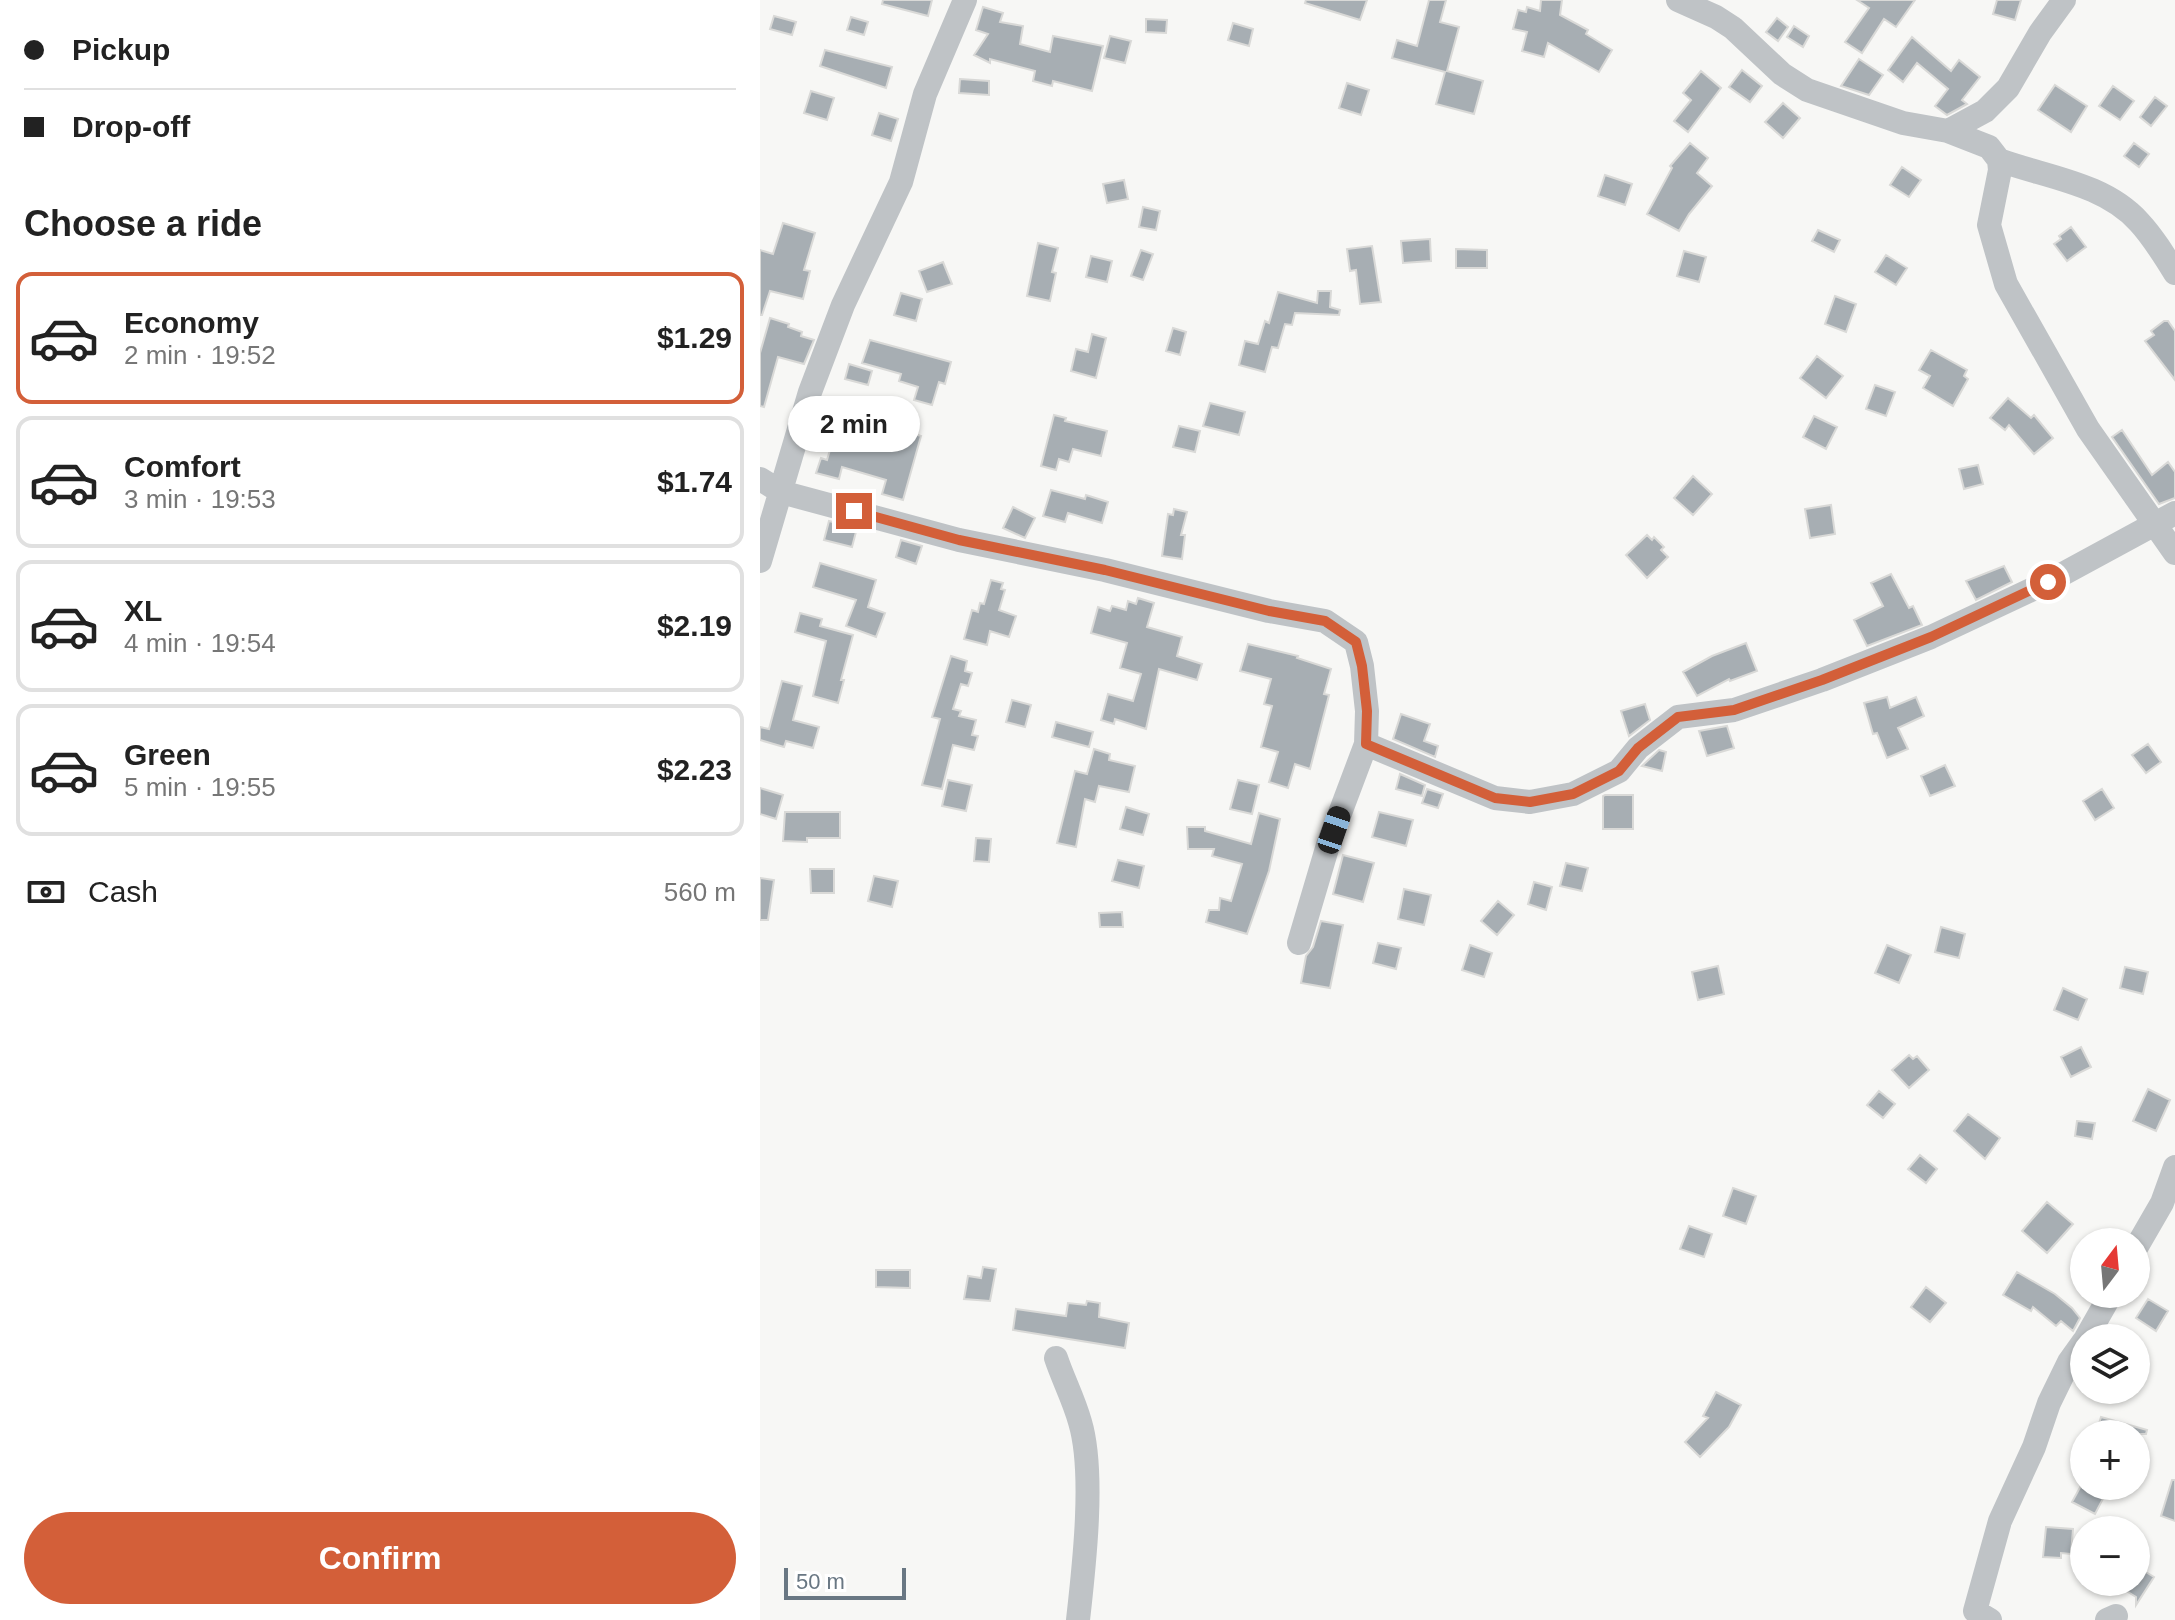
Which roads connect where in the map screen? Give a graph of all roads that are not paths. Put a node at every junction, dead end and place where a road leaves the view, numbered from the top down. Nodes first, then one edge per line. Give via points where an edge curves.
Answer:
1 (965, 0) edge
2 (1678, 0) edge
3 (2064, 0) edge
4 (1722, 8) edge
5 (1948, 131) junction
6 (1999, 160) junction
7 (2175, 273) edge
8 (760, 479) edge
9 (781, 492) junction
10 (2165, 520) edge
11 (2175, 553) edge
12 (760, 561) edge
13 (1366, 744) junction
14 (1299, 943) dead end
15 (2175, 1167) edge
16 (2148, 1228) edge
17 (1056, 1358) dead end
18 (2070, 1361) edge
19 (1078, 1620) edge
20 (1990, 1620) edge

1 - 9 street via 925,94 901,182 843,305 810,392
2 - 4 street
3 - 5 street via 2008,88 1985,111
4 - 5 street via 1733,28 1807,90 1903,123
5 - 6 street via 1989,147
6 - 7 street via 2105,196 2137,220
6 - 10 street via 1989,225 2006,284 2088,429
8 - 9 street
9 - 12 street
9 - 13 street via 959,540 1325,621 1356,642 1364,681
10 - 11 street
10 - 13 street via 1931,637 1734,710 1678,717 1638,748 1619,771 1573,794 1530,802 1495,798
13 - 14 street
15 - 16 street
17 - 19 street via 1081,1423 1086,1465
18 - 20 street via 2000,1521 1975,1611

